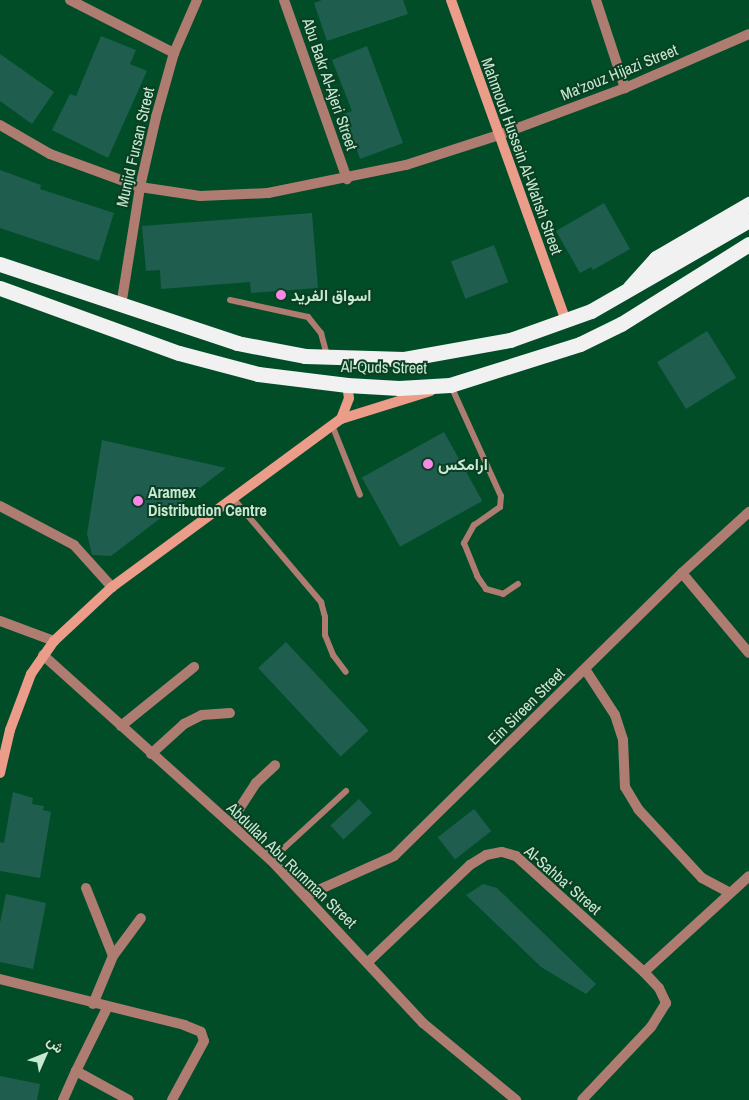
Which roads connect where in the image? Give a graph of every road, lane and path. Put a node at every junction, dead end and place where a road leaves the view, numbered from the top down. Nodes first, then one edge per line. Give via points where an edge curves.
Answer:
1 (70, 0) edge
2 (197, 0) edge
3 (284, 0) edge
4 (451, 0) edge
5 (596, 0) edge
6 (749, 34) edge
7 (174, 53) junction
8 (625, 88) junction
9 (0, 125) edge
10 (499, 136) junction
11 (347, 179) junction
12 (140, 187) junction
13 (749, 204) edge
14 (749, 220) edge
15 (749, 244) edge
16 (0, 264) edge
17 (0, 288) edge
18 (626, 293) junction
19 (230, 300) dead end
20 (121, 306) junction
21 (566, 321) junction
22 (327, 357) junction
23 (347, 385) junction
24 (450, 385) junction
25 (336, 422) junction
26 (360, 495) dead end
27 (232, 497) junction
28 (0, 506) edge
29 (749, 512) edge
30 (682, 573) junction
31 (518, 584) dead end
32 (112, 587) junction
33 (0, 621) edge
34 (54, 641) junction
35 (749, 653) edge
36 (43, 655) junction
37 (194, 667) dead end
38 (585, 669) junction
39 (346, 672) dead end
40 (230, 712) dead end
41 (120, 726) junction
42 (151, 754) junction
43 (275, 765) dead end
44 (0, 773) edge
45 (346, 792) dead end
46 (230, 823) junction
47 (271, 860) junction
48 (749, 876) edge
49 (86, 888) dead end
50 (730, 893) junction
51 (307, 896) junction
52 (141, 918) dead end
53 (113, 956) junction
54 (368, 962) junction
55 (644, 972) junction
56 (0, 979) edge
57 (93, 1004) junction
58 (106, 1008) junction
59 (76, 1071) junction
60 (62, 1100) edge
61 (129, 1100) edge
62 (172, 1100) edge
63 (516, 1100) edge
64 (582, 1100) edge

1 - 7 street
2 - 7 street, Munjid Fursan Street
3 - 11 street, Abu Bakr Al-Ajeri Street
4 - 10 street, Mahmoud Hussein Al-Wahsh Street
5 - 8 street
6 - 8 street, Ma'zouz Hijazi Street
7 - 12 street, Munjid Fursan Street
8 - 10 street, Ma'zouz Hijazi Street
9 - 12 street, Ma'zouz Hijazi Street via 50,154
10 - 11 street, Ma'zouz Hijazi Street via 406,165
10 - 21 street, Mahmoud Hussein Al-Wahsh Street
11 - 12 street, Ma'zouz Hijazi Street via 268,193 228,195 200,196
12 - 20 street, Munjid Fursan Street
13 - 18 highway via 656,258 641,271
14 - 18 highway, Al-Quds Street
15 - 24 highway, Al-Quds Street via 621,324 596,336 541,358
16 - 20 highway, Al-Quds Street
17 - 23 highway, Al-Quds Street via 219,365 289,379
18 - 21 highway, Al-Quds Street
19 - 22 lane via 308,317 321,333
20 - 22 highway, Al-Quds Street via 237,343
21 - 22 highway, Al-Quds Street via 510,340 432,356 404,359
23 - 24 highway, Al-Quds Street via 399,388
23 - 25 street via 349,398
24 - 25 street
24 - 31 lane via 501,496 500,507 474,525 464,543 477,576 486,589 503,594
25 - 26 lane
25 - 27 street
27 - 32 street
27 - 39 lane via 321,602 326,617 325,635 333,655
28 - 32 street via 74,546
29 - 30 street, Ein Sireen Street
30 - 35 street
30 - 38 street, Ein Sireen Street
32 - 34 street
33 - 34 street
34 - 36 street
36 - 41 street, Abdullah Abu Rumman Street
36 - 44 street via 24,690
37 - 41 street
38 - 50 street via 615,715 623,740 625,787 638,809 702,878
38 - 51 street, Ein Sireen Street via 394,856
40 - 42 street via 202,715 184,724
41 - 42 street, Abdullah Abu Rumman Street
42 - 46 street, Abdullah Abu Rumman Street
43 - 46 street via 256,783
45 - 47 lane
46 - 47 street, Abdullah Abu Rumman Street
47 - 51 street, Abdullah Abu Rumman Street
48 - 50 street
49 - 53 street
50 - 55 street
51 - 54 street, Abdullah Abu Rumman Street
52 - 53 street
53 - 57 street
54 - 55 street, Al-Sahba‘ Street via 470,865 486,855 502,852 522,861
54 - 63 street, Abdullah Abu Rumman Street via 422,1024
55 - 64 street, Al-Sahba‘ Street via 659,988 666,1003 663,1011
56 - 57 street
57 - 58 street
58 - 59 street
58 - 62 street via 184,1025 201,1032 204,1041
59 - 60 street
59 - 61 street

